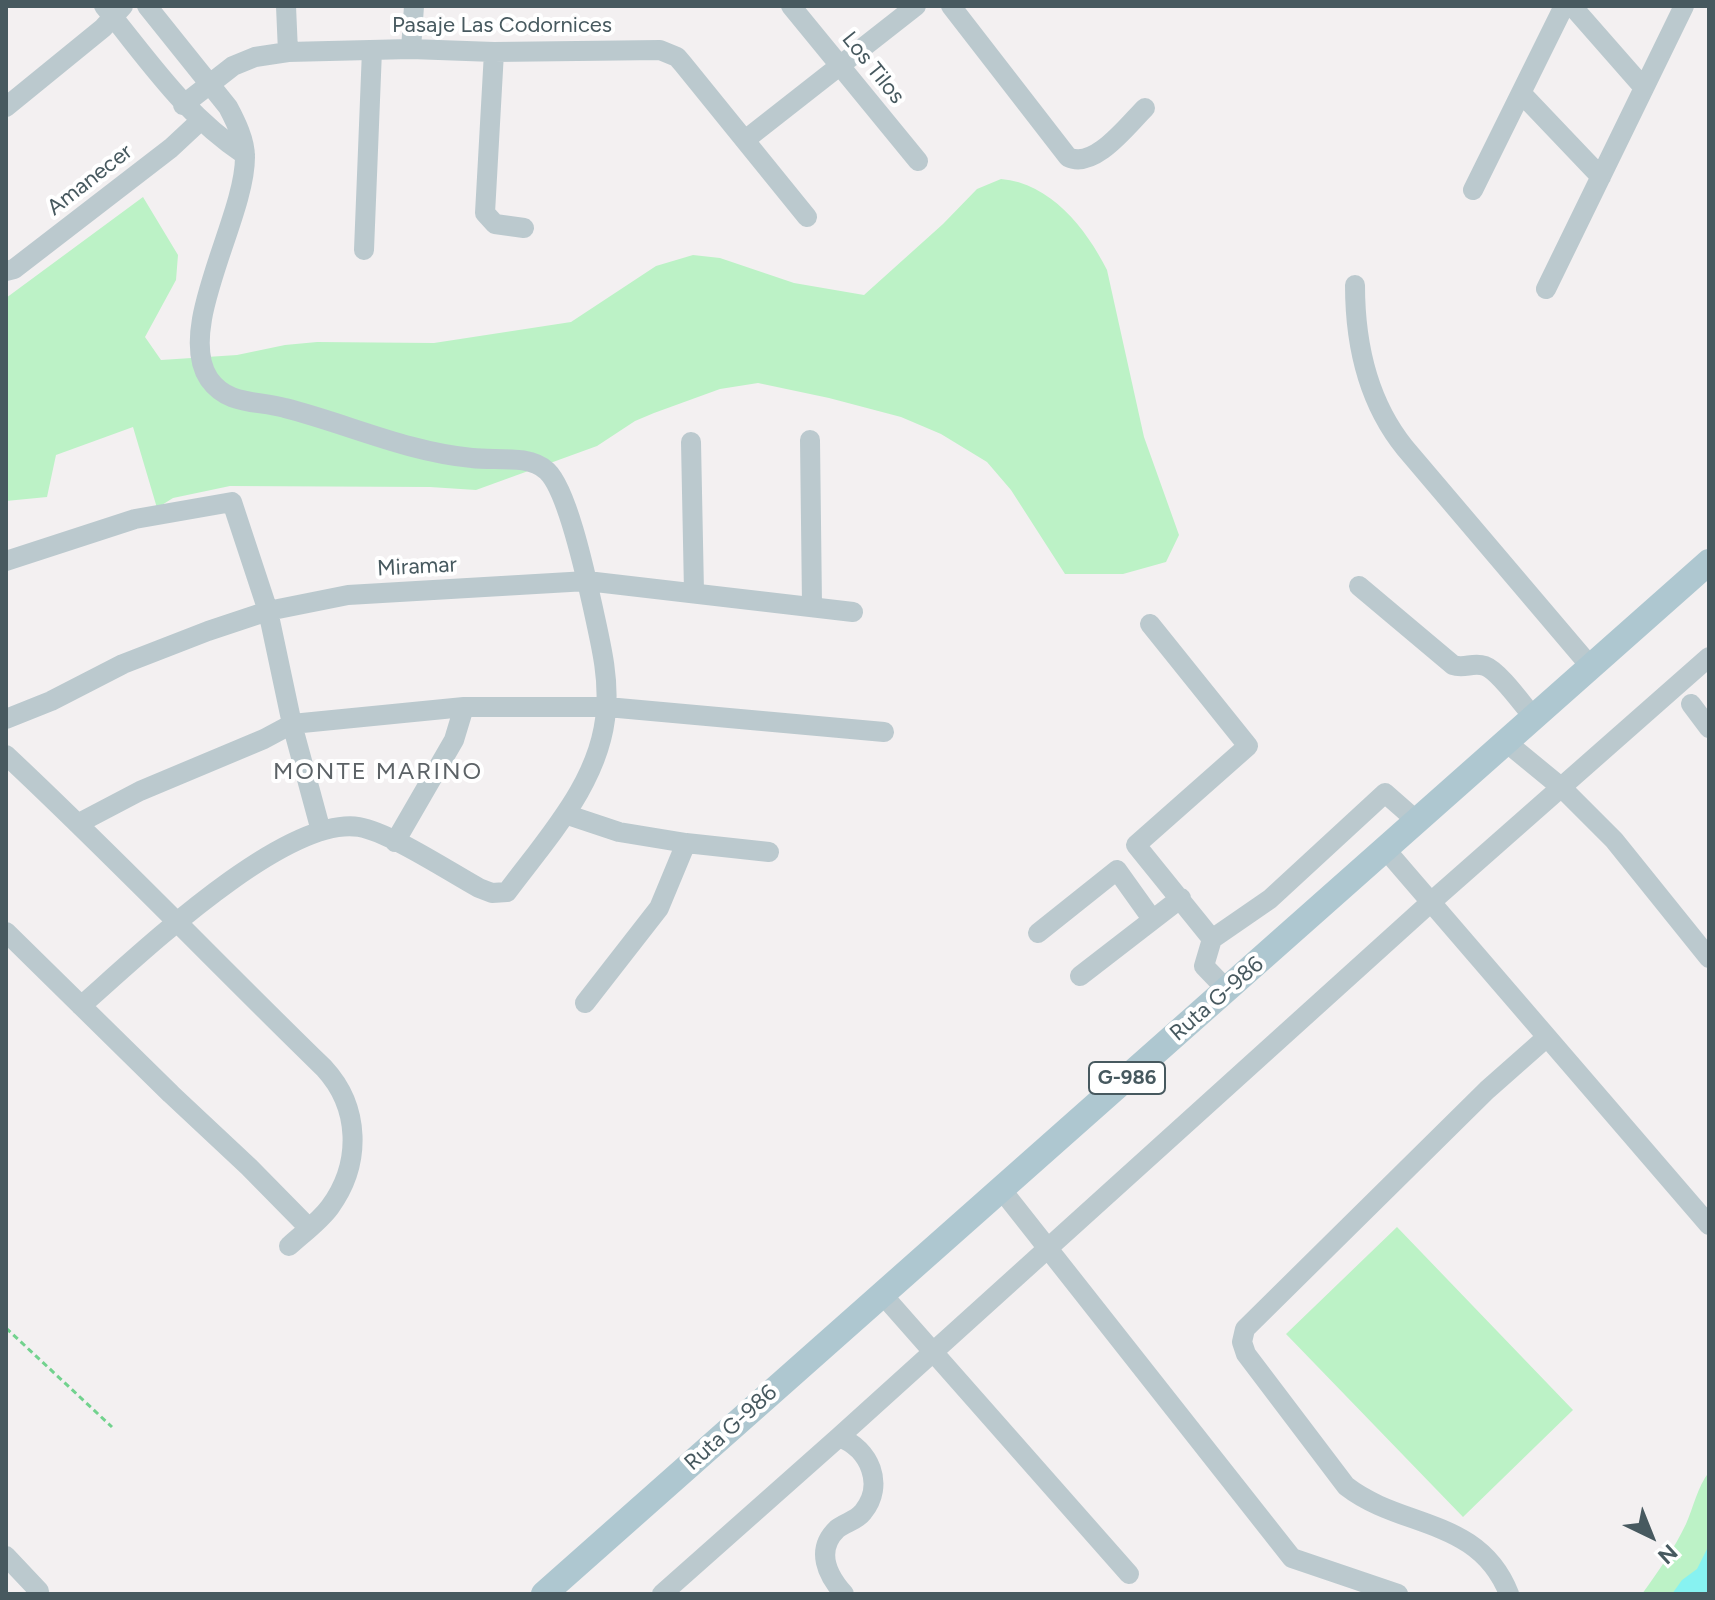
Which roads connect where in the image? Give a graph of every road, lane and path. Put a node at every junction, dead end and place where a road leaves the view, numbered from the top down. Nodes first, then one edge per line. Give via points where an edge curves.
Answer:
1 (147, 6) edge
2 (286, 6) edge
3 (414, 6) edge
4 (791, 6) edge
5 (916, 6) edge
6 (951, 6) edge
7 (1564, 6) edge
8 (1572, 6) edge
9 (1684, 6) edge
10 (113, 10) edge
11 (411, 49) junction
12 (372, 50) junction
13 (288, 52) junction
14 (494, 52) junction
15 (840, 66) junction
16 (210, 83) junction
17 (1644, 88) junction
18 (1521, 93) junction
19 (9, 99) edge
20 (183, 105) junction
21 (1145, 108) dead end
22 (200, 121) junction
23 (745, 140) junction
24 (245, 155) junction
25 (918, 161) dead end
26 (1601, 177) junction
27 (1473, 190) dead end
28 (807, 217) dead end
29 (524, 228) dead end
30 (364, 250) dead end
31 (6, 271) edge
32 (1355, 285) dead end
33 (1546, 289) dead end
34 (810, 440) dead end
35 (691, 442) dead end
36 (6, 561) edge
37 (1709, 562) edge
38 (587, 581) junction
39 (1359, 586) dead end
40 (694, 592) junction
41 (812, 605) junction
42 (268, 611) junction
43 (853, 612) dead end
44 (1150, 624) dead end
45 (1709, 657) edge
46 (1591, 667) junction
47 (1691, 704) dead end
48 (464, 707) junction
49 (607, 707) junction
50 (1534, 718) junction
51 (6, 719) edge
52 (292, 724) junction
53 (1709, 728) edge
54 (884, 732) dead end
55 (1506, 742) junction
56 (6, 755) edge
57 (1562, 788) junction
58 (565, 814) junction
59 (1418, 822) junction
60 (79, 823) junction
61 (321, 831) junction
62 (395, 842) junction
63 (686, 843) junction
64 (1386, 850) junction
65 (769, 852) dead end
66 (1181, 898) junction
67 (1431, 902) junction
68 (1152, 919) junction
69 (176, 923) junction
70 (6, 932) edge
71 (1038, 933) dead end
72 (1212, 939) junction
73 (1709, 958) edge
74 (1080, 976) dead end
75 (1227, 990) junction
76 (585, 1003) dead end
77 (81, 1006) junction
78 (1547, 1037) junction
79 (1001, 1189) junction
80 (1709, 1225) edge
81 (309, 1228) junction
82 (289, 1246) dead end
83 (1047, 1249) junction
84 (882, 1294) junction
85 (6, 1328) edge
86 (934, 1352) junction
87 (112, 1427) dead end
88 (839, 1437) junction
89 (6, 1556) edge
90 (1129, 1574) dead end
91 (39, 1591) dead end
92 (544, 1594) edge
93 (662, 1594) edge
94 (844, 1594) edge
95 (1398, 1594) edge
96 (1509, 1594) edge

1 - 16 street
2 - 13 street
3 - 11 street
4 - 15 street, Los Tilos
5 - 15 street
6 - 21 street via 1068,157 1093,158
7 - 18 street
8 - 17 street
9 - 17 street
10 - 19 street
10 - 20 street
11 - 12 street, Pasaje Las Codornices
11 - 14 street, Pasaje Las Codornices
12 - 13 street, Pasaje Las Codornices
12 - 30 street
13 - 16 street, Pasaje Las Codornices via 244,61
14 - 23 street, Pasaje Las Codornices via 669,52
14 - 29 street via 485,213 495,224
15 - 23 street
15 - 25 street, Los Tilos
16 - 20 street, Pasaje Las Codornices
16 - 24 street via 235,121
17 - 26 street
18 - 26 street
18 - 27 street
20 - 22 street
22 - 24 street
22 - 31 street, Amanecer
23 - 28 street, Pasaje Las Codornices
24 - 38 street via 241,195 201,328 200,351 210,380 243,402 284,407 402,444 542,467 555,482
26 - 33 street
32 - 46 street via 1366,373 1393,433
34 - 41 street
35 - 40 street
36 - 42 street via 135,519 232,502
37 - 46 main road, Ruta G-986 / G-986
38 - 40 street, Miramar
38 - 42 street, Miramar via 348,595
38 - 49 street via 602,648
39 - 50 street via 1453,665 1491,669
40 - 41 street, Miramar
41 - 43 street, Miramar
42 - 51 street, Miramar via 123,664
42 - 52 street
44 - 66 street via 1248,746 1136,845
45 - 57 street
46 - 50 main road, Ruta G-986 / G-986
47 - 53 street
48 - 49 street
48 - 52 street
48 - 62 street via 454,740
49 - 54 street
49 - 58 street via 596,756
50 - 55 main road, Ruta G-986 / G-986
52 - 60 street
52 - 61 street
55 - 57 street
55 - 59 main road, Ruta G-986 / G-986
56 - 60 street
57 - 67 street
57 - 73 street via 1629,858
58 - 62 street via 507,892 479,888
58 - 63 street via 619,832
59 - 64 main road, Ruta G-986 / G-986
59 - 72 street via 1385,793 1270,899
60 - 69 street
61 - 62 street via 363,828
61 - 69 street via 269,857
63 - 65 street
63 - 76 street via 659,908
64 - 67 street
64 - 75 main road, Ruta G-986 / G-986
66 - 68 street
66 - 72 street
67 - 78 street
67 - 83 street
68 - 71 street via 1117,870
68 - 74 street
69 - 77 street
69 - 81 street via 342,1092 353,1131 349,1167 331,1206
70 - 77 street
72 - 75 street via 1204,966
75 - 79 main road, Ruta G-986 / G-986
77 - 81 street
78 - 80 street
78 - 96 street via 1245,1329 1242,1342 1346,1486 1459,1536 1490,1563
79 - 83 street
79 - 84 main road, Ruta G-986 / G-986
81 - 82 street
83 - 86 street
83 - 95 street via 1292,1558
84 - 86 street
84 - 92 main road, Ruta G-986 / G-986
85 - 87 path
86 - 88 street
86 - 90 street
88 - 93 street
88 - 94 street via 864,1453 874,1480 862,1513 838,1529 827,1545 827,1573
89 - 91 street

